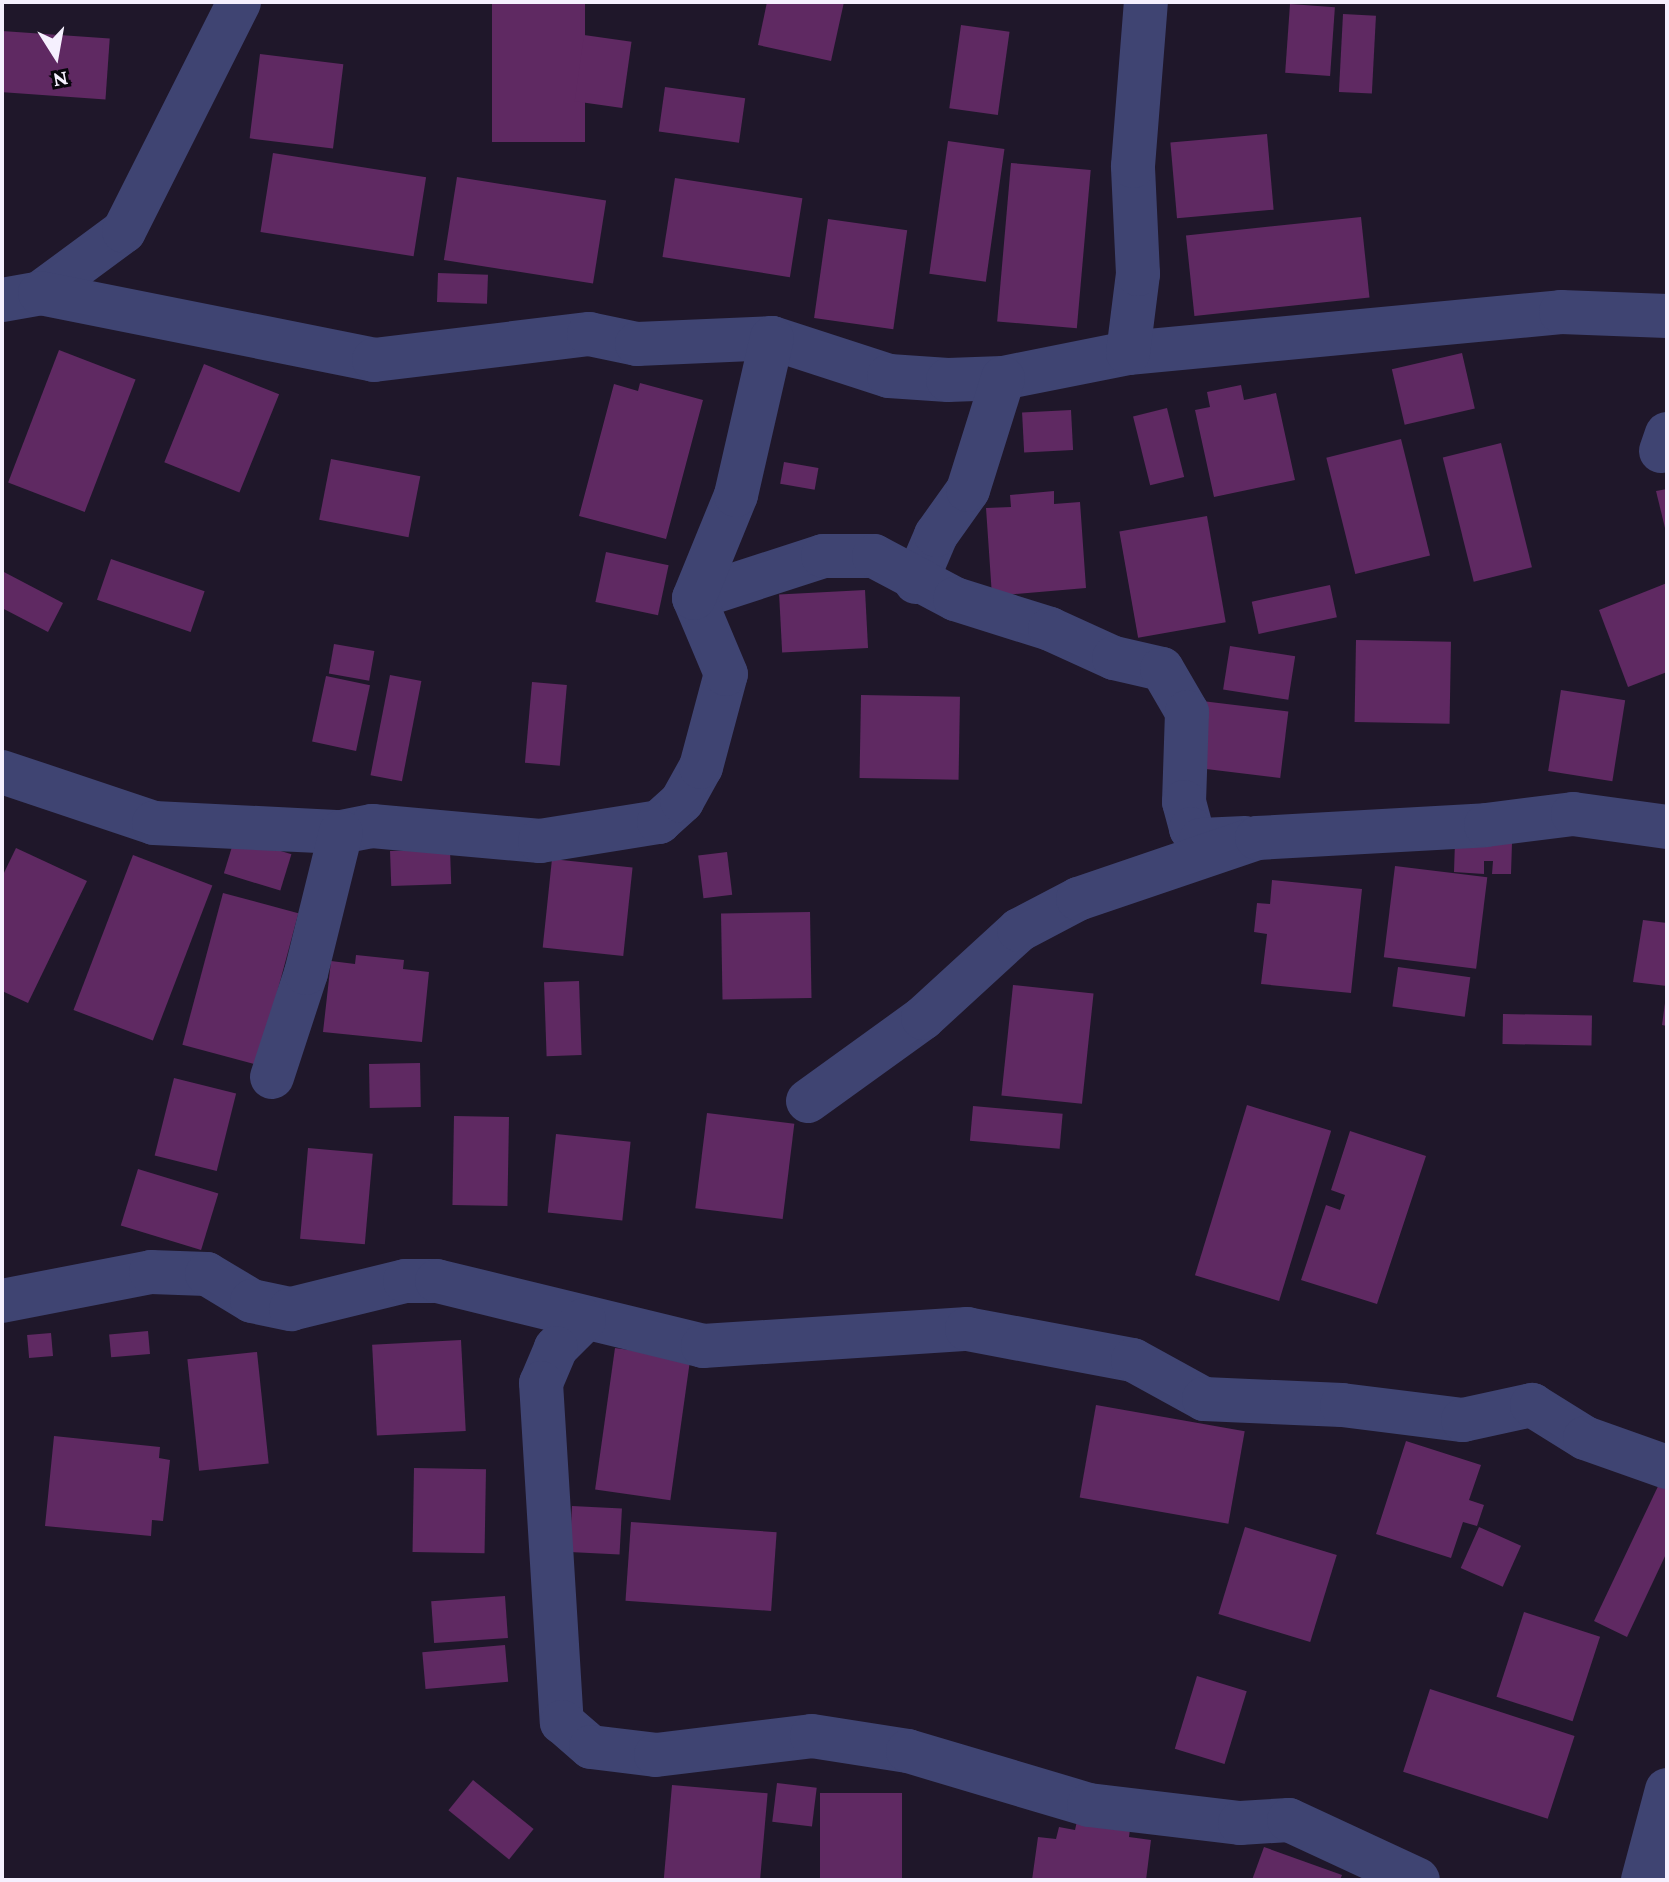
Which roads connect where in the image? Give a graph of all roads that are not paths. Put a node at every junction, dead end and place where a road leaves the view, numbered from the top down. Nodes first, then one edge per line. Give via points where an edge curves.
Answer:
1 (239, 2) edge
2 (1146, 2) edge
3 (21, 296) edge
4 (1667, 316) edge
5 (772, 338) junction
6 (1128, 353) junction
7 (1003, 378) junction
8 (916, 582) junction
9 (694, 598) junction
10 (2, 772) edge
11 (1667, 827) edge
12 (341, 832) junction
13 (1257, 838) junction
14 (272, 1077) dead end
15 (808, 1101) dead end
16 (2, 1301) edge
17 (584, 1320) junction
18 (1667, 1467) edge
19 (1667, 1790) edge
20 (1418, 1880) edge
21 (1643, 1880) edge

1 - 3 street via 124,231
2 - 6 street via 1133,166 1138,274
3 - 5 street via 374,360 589,334 637,344
4 - 6 street via 1561,312
5 - 7 street via 889,376
5 - 9 street via 736,495
6 - 7 street
7 - 8 street via 968,490 936,535
8 - 9 street via 874,556 823,556
8 - 13 street via 1114,658 1162,669 1187,712 1184,802 1191,829 1201,840
9 - 12 street via 726,674 701,767 682,801 659,822 540,841 372,826
10 - 12 street via 154,823
11 - 13 street via 1573,814 1486,825
12 - 14 street via 306,973
13 - 15 street via 1078,899 1019,930 923,1018
16 - 17 street via 151,1272 207,1274 252,1301 291,1309 405,1281 437,1281
17 - 18 street via 703,1346 967,1329 1133,1360 1204,1399 1342,1405 1463,1420 1532,1405 1585,1438
17 - 20 street via 556,1348 541,1383 562,1722 591,1747 656,1755 812,1736 908,1751 1089,1805 1240,1823 1289,1820
19 - 21 street

